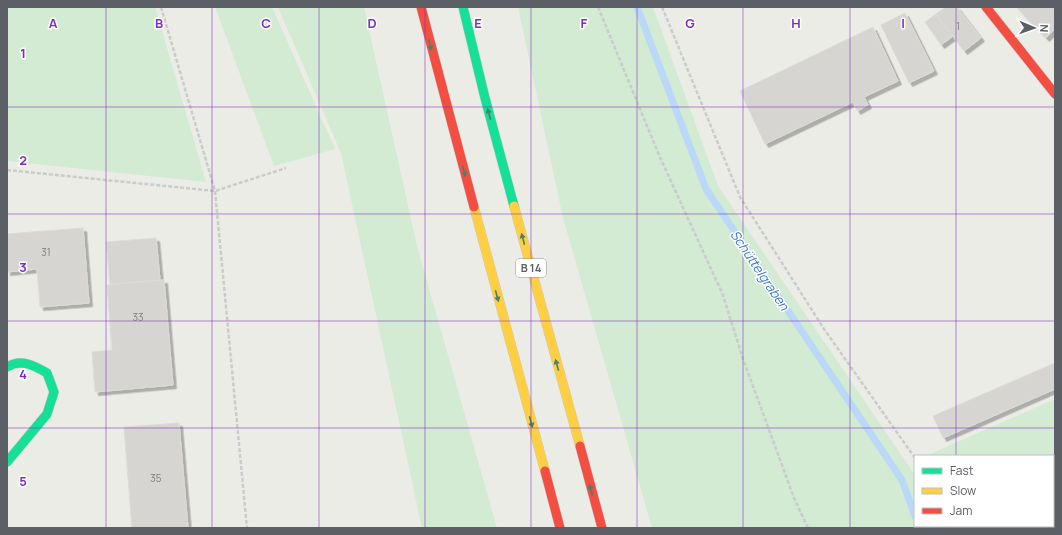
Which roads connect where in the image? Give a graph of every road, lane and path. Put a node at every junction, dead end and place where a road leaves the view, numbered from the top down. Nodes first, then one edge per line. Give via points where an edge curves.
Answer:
1 (161, 7) edge
2 (421, 7) edge
3 (463, 7) edge
4 (598, 7) edge
5 (662, 7) edge
6 (986, 7) edge
7 (1055, 94) edge
8 (286, 168) dead end
9 (7, 170) edge
10 (215, 190) junction
11 (7, 367) edge
12 (914, 457) edge
13 (7, 462) edge
14 (247, 528) edge
15 (560, 528) edge
16 (602, 528) edge
17 (808, 528) edge

1 - 10 path
2 -> 15 main road
16 -> 3 main road, B 14 via 485,98
4 - 17 path via 659,155 723,295 742,356 794,498
5 - 12 path via 740,197 824,329
6 - 7 main road
8 - 10 path
9 - 10 path
10 - 14 path
11 - 13 main road via 29,363 47,374 54,392 47,414

